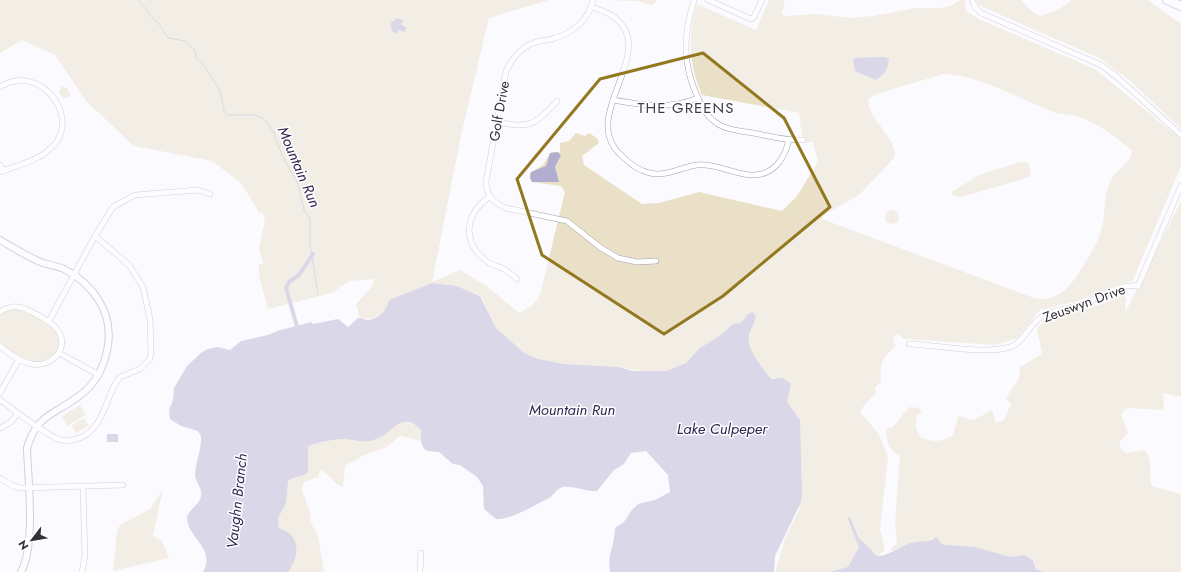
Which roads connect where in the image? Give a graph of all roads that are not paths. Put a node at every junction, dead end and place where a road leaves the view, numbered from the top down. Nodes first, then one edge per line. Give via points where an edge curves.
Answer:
1 (593, 0) edge
2 (694, 0) edge
3 (708, 0) edge
4 (762, 0) edge
5 (972, 0) edge
6 (1167, 0) edge
7 (592, 6) junction
8 (1181, 6) edge
9 (0, 87) edge
10 (698, 98) junction
11 (613, 100) junction
12 (557, 102) dead end
13 (498, 122) junction
14 (1181, 135) edge
15 (789, 140) junction
16 (804, 140) dead end
17 (0, 165) edge
18 (2, 172) edge
19 (1181, 186) edge
20 (210, 194) dead end
21 (489, 197) junction
22 (95, 236) junction
23 (0, 240) edge
24 (656, 261) dead end
25 (74, 275) junction
26 (517, 279) dead end
27 (0, 312) edge
28 (50, 322) junction
29 (910, 344) dead end
30 (0, 346) edge
31 (59, 353) junction
32 (19, 359) junction
33 (99, 375) junction
34 (0, 393) edge
35 (0, 400) edge
36 (18, 413) junction
37 (38, 425) junction
38 (0, 428) edge
39 (0, 478) edge
40 (123, 485) dead end
41 (28, 487) junction
42 (84, 488) junction
43 (421, 553) dead end
44 (21, 572) edge
45 (82, 572) edge
46 (420, 572) edge

1 - 7 street, Golf Drive
2 - 10 street via 687,22 686,51 690,76
3 - 4 street via 751,19
5 - 14 street via 974,7 981,13 1101,65
6 - 8 main road
7 - 11 street via 615,18 623,26 628,38 628,56
7 - 13 street, Golf Drive via 583,21 572,31 530,44 512,59 506,71
9 - 18 street via 18,81 36,84 48,90 55,98 62,122 60,135 51,148 40,156
10 - 11 street via 677,105 658,106
10 - 15 street via 709,117 720,125
11 - 15 street via 608,126 612,143 626,160 652,174 699,165 746,175 760,174 780,162
12 - 13 street via 540,119 528,125 516,126
13 - 21 street, Golf Drive via 486,182
15 - 16 street
17 - 18 street
19 - 29 street, Zeuswyn Drive via 1138,286 1126,287 1047,314 1034,323 1017,343 1009,347 984,350
20 - 22 street via 198,190 135,195 113,207
21 - 24 street via 506,208 570,223 613,256 629,261
21 - 26 street via 473,212 469,225 470,240 486,261 506,270
22 - 25 street
22 - 37 street via 126,260 143,287 150,323 151,356 142,368 119,378 95,427 84,436 75,440 63,440 51,436
23 - 25 street
25 - 28 street
25 - 33 street via 94,292 107,317 109,336 106,358
27 - 28 street via 15,306
28 - 31 street via 58,330 61,338
30 - 32 street
31 - 32 street via 44,364 33,365
31 - 33 street
32 - 34 street
33 - 37 street via 79,396 50,413
35 - 36 street
36 - 37 street
36 - 38 street via 11,422
37 - 41 street via 31,435 27,448
39 - 41 street via 13,486
40 - 42 street
41 - 42 street
41 - 44 street via 30,542 28,558
42 - 45 street via 85,556
43 - 46 street

